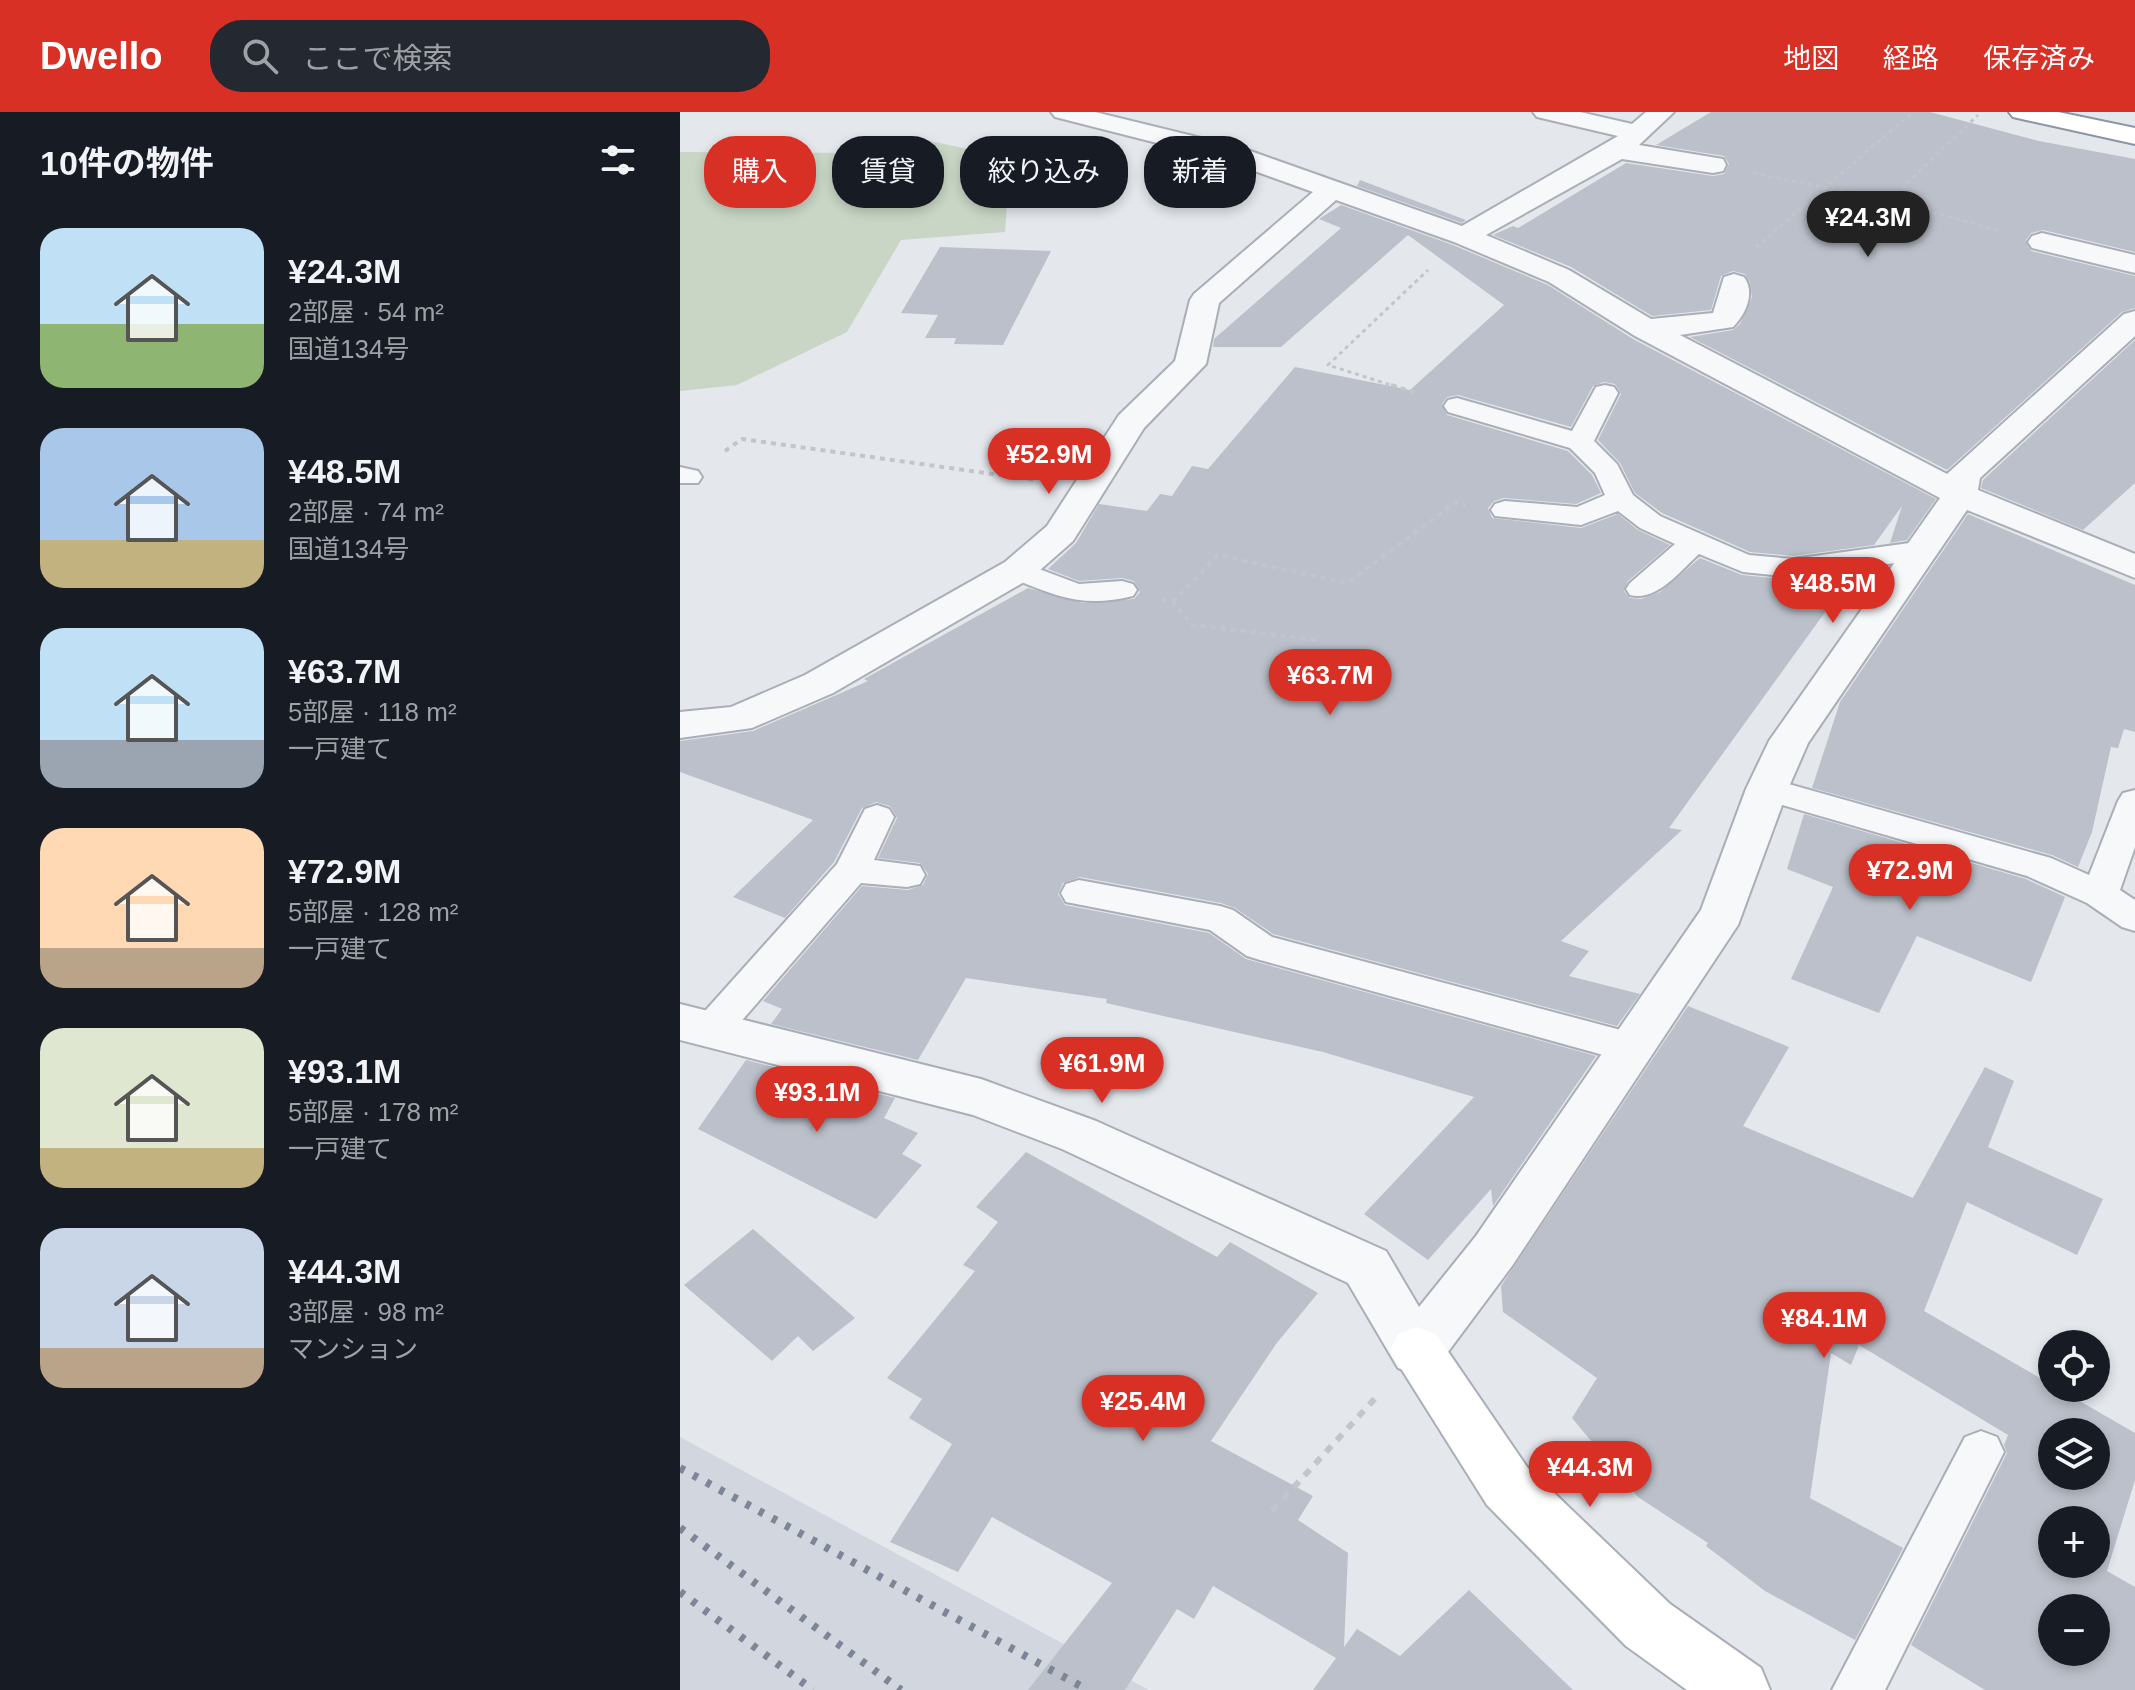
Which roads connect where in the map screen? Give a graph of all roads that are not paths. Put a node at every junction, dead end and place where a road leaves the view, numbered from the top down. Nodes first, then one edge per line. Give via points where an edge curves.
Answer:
1 (1064, 112) edge
2 (1546, 112) edge
3 (1661, 112) edge
4 (2022, 112) edge
5 (2099, 112) edge
6 (2135, 120) edge
7 (2135, 136) edge
8 (1627, 141) junction
9 (1713, 165) road end
10 (1332, 189) junction
11 (1464, 236) junction
12 (2042, 242) road end
13 (2135, 264) edge
14 (1734, 283) road end
15 (2135, 320) edge
16 (1646, 329) junction
17 (1605, 393) dead end
18 (1457, 406) road end
19 (1580, 442) junction
20 (1960, 495) junction
21 (1621, 499) junction
22 (1505, 510) road end
23 (1694, 543) junction
24 (1924, 550) junction
25 (2135, 567) edge
26 (1018, 570) junction
27 (1641, 589) dead end
28 (1122, 590) road end
29 (680, 725) edge
30 (1767, 789) junction
31 (2135, 801) edge
32 (877, 817) dead end
33 (852, 870) junction
34 (907, 875) dead end
35 (1079, 893) dead end
36 (2100, 894) junction
37 (2135, 918) edge
38 (696, 1026) edge
39 (1632, 1048) junction
40 (1417, 1351) junction
41 (1981, 1452) dead end
42 (1739, 1690) edge
43 (1858, 1690) edge

1 - 10 street via 1233,154
2 - 8 street
3 - 8 street
4 - 7 main road
5 - 6 main road
8 - 9 street
8 - 11 street
10 - 11 street
10 - 26 street via 1205,300 1190,364 1131,422 1060,533
11 - 16 street via 1559,276
12 - 13 street
14 - 16 street via 1731,312 1722,321
15 - 20 street via 1963,475
16 - 20 street
17 - 19 lane
18 - 19 lane
19 - 21 lane via 1607,470
20 - 24 street
20 - 25 street
21 - 22 lane via 1581,516
21 - 23 lane via 1650,522
23 - 24 lane via 1743,563 1793,568
23 - 27 lane
24 - 30 street via 1789,741
26 - 28 lane via 1076,593
26 - 29 street via 819,684 738,719
30 - 36 lane via 2039,867
30 - 39 street via 1722,914
31 - 36 lane
32 - 33 lane
33 - 34 lane
33 - 38 lane
35 - 39 lane via 1220,919 1260,947
36 - 37 lane
38 - 40 street via 981,1098 1079,1135 1367,1267
39 - 40 street via 1494,1251
40 - 42 main road via 1507,1486 1648,1625
41 - 43 lane

